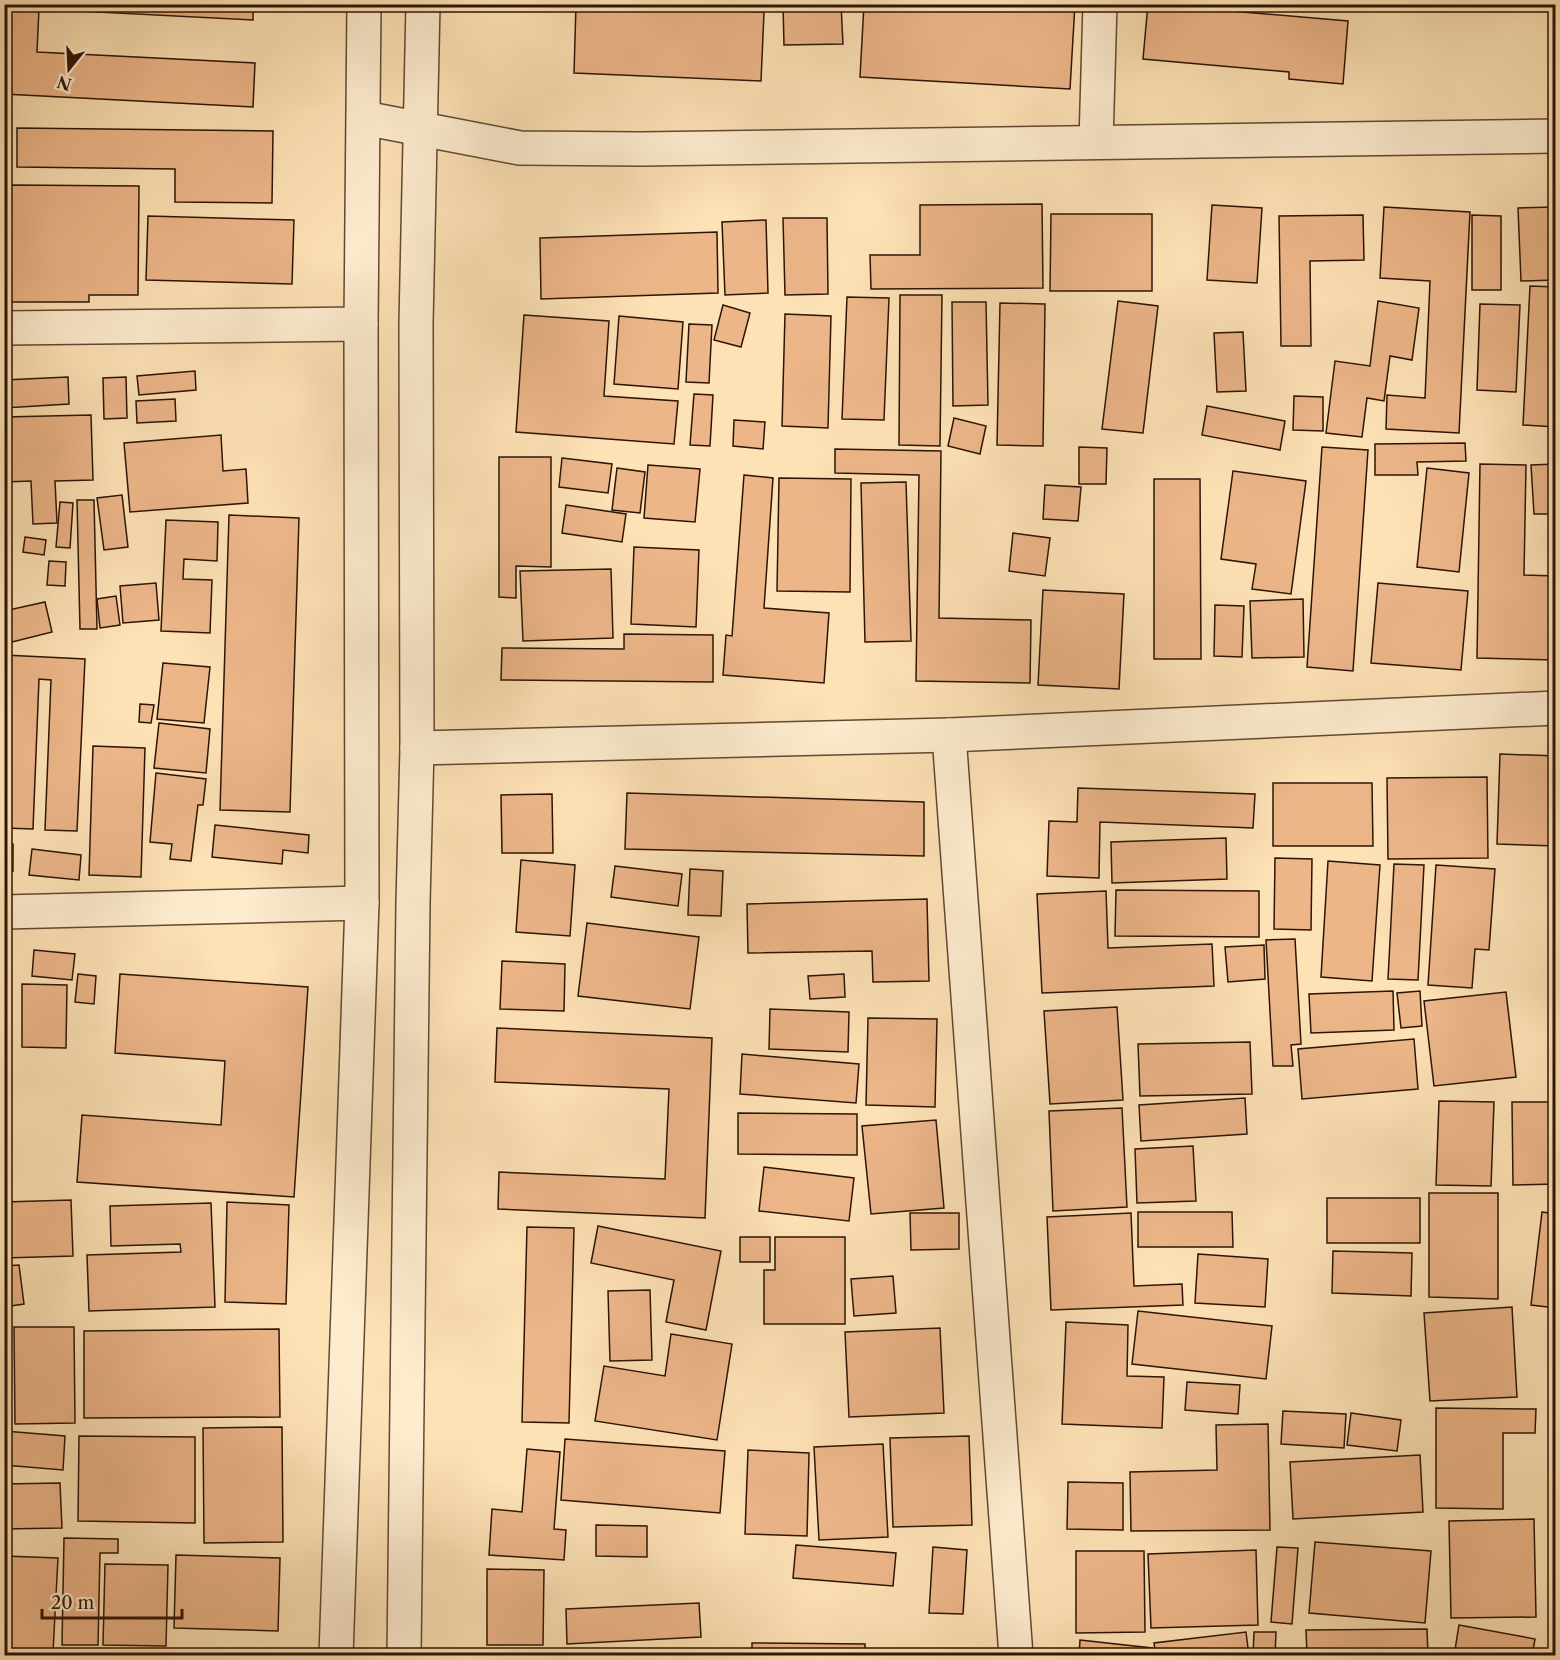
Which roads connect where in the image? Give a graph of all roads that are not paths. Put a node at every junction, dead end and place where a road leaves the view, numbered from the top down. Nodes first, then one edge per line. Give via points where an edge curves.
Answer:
1 (364, 4) edge
2 (423, 4) edge
3 (1100, 4) edge
4 (364, 118) junction
5 (421, 129) junction
6 (1556, 136) edge
7 (1096, 142) junction
8 (361, 324) junction
9 (4, 328) edge
10 (1556, 708) edge
11 (949, 735) junction
12 (417, 748) junction
13 (362, 903) junction
14 (4, 912) edge
15 (336, 1656) edge
16 (404, 1656) edge
17 (1016, 1656) edge

1 - 4 street
2 - 5 street
3 - 7 street
4 - 5 street
4 - 8 street
5 - 7 street via 520,148
5 - 12 street via 416,324
6 - 7 street
8 - 9 street
8 - 13 street
10 - 11 street
11 - 12 street
11 - 17 street
12 - 16 street
13 - 14 street
13 - 15 street

